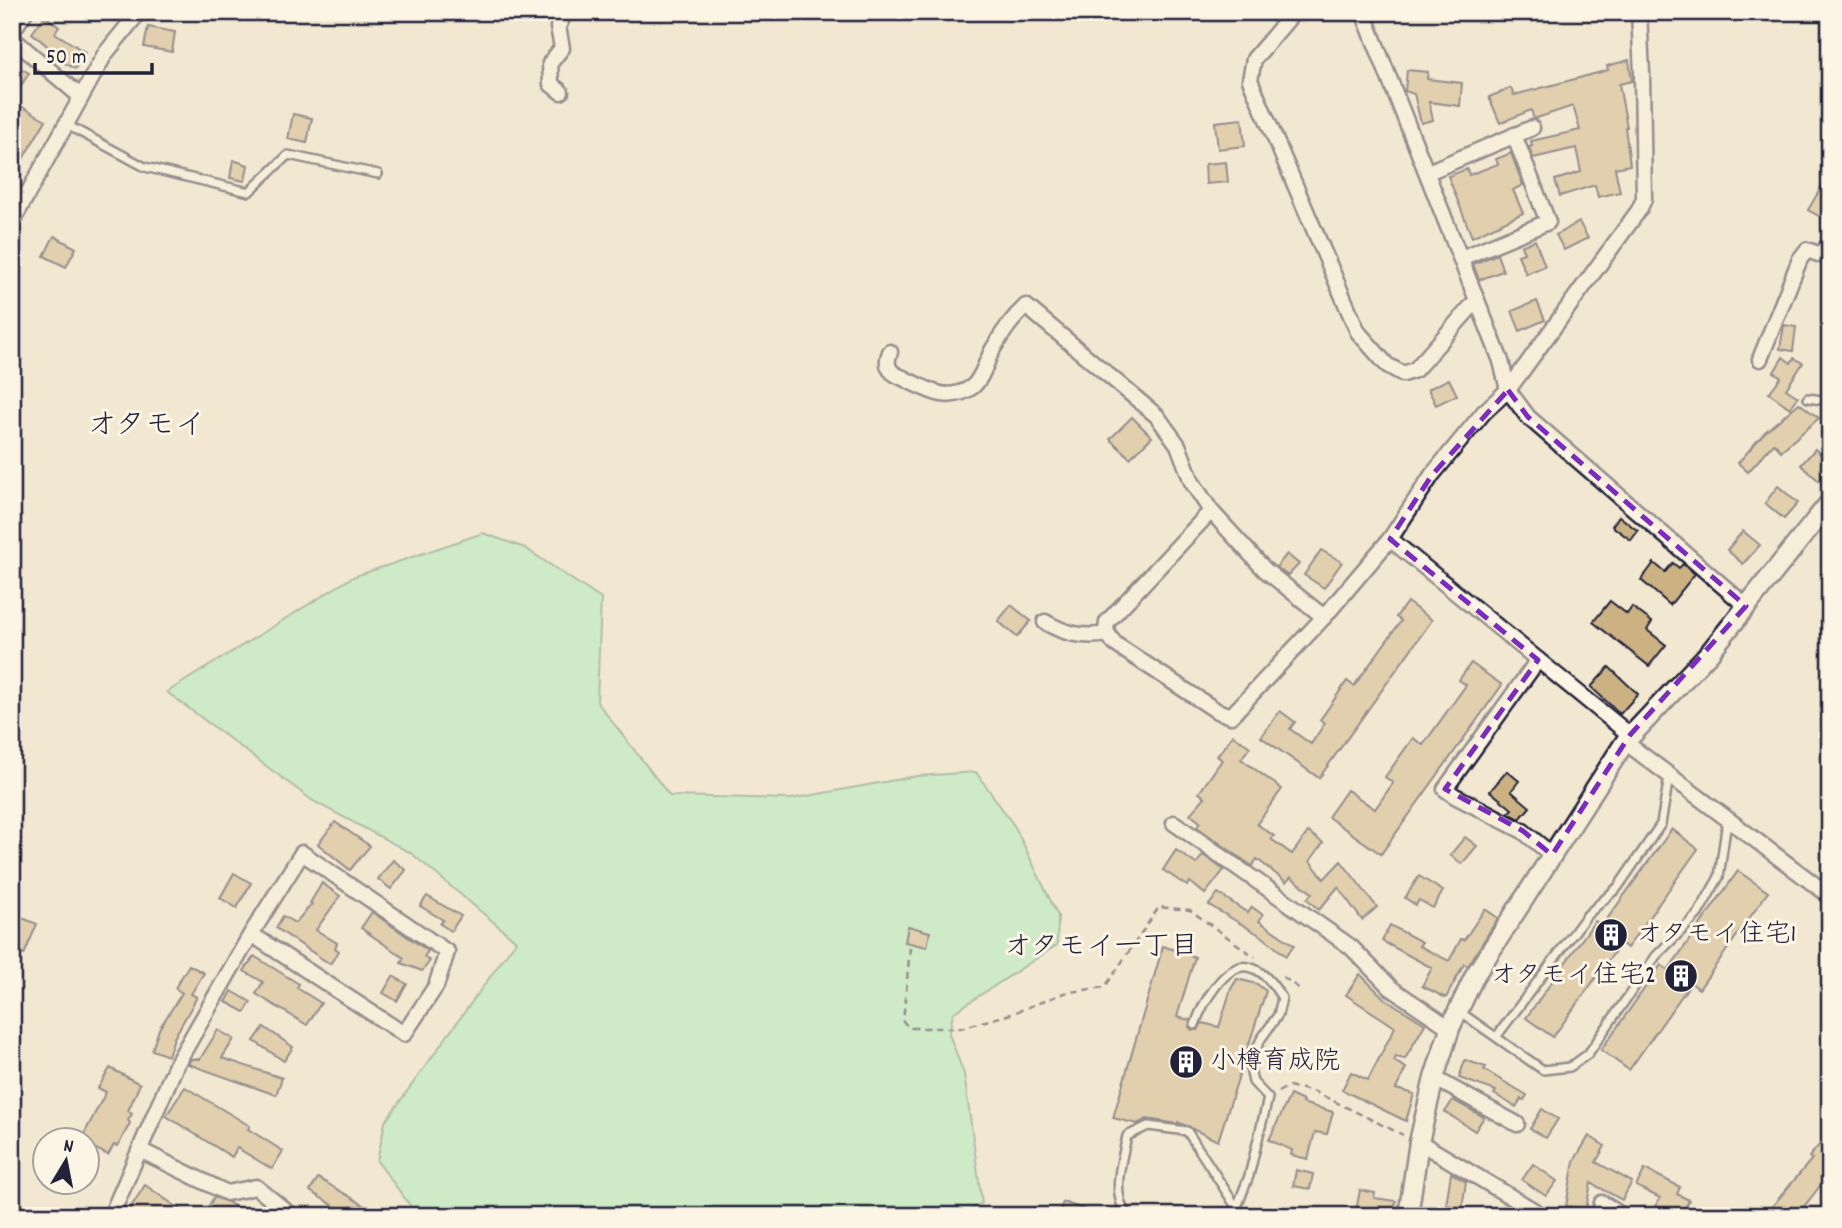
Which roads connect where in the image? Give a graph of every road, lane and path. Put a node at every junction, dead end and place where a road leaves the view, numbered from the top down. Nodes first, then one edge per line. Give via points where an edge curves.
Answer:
1 (25, 12) edge
2 (139, 12) edge
3 (565, 12) edge
4 (1294, 12) edge
5 (1363, 12) edge
6 (1639, 12) edge
7 (12, 35) edge
8 (561, 92) dead end
9 (81, 97) junction
10 (66, 124) junction
11 (1532, 128) dead end
12 (1514, 135) junction
13 (1428, 172) junction
14 (378, 174) dead end
15 (12, 222) edge
16 (1830, 242) edge
17 (1461, 258) junction
18 (1477, 300) junction
19 (890, 352) dead end
20 (1760, 359) dead end
21 (1508, 390) junction
22 (1808, 398) dead end
23 (1830, 404) edge
24 (1830, 502) edge
25 (1211, 511) junction
26 (1390, 539) junction
27 (1746, 607) junction
28 (1324, 617) junction
29 (1045, 622) dead end
30 (1108, 634) junction
31 (1538, 660) junction
32 (1628, 738) junction
33 (1669, 777) junction
34 (1728, 820) junction
35 (1174, 823) dead end
36 (1552, 855) junction
37 (1830, 896) edge
38 (251, 934) junction
39 (910, 948) dead end
40 (1256, 958) dead end
41 (1278, 974) dead end
42 (1300, 989) dead end
43 (1458, 1010) junction
44 (1195, 1025) dead end
45 (1450, 1028) junction
46 (1497, 1036) junction
47 (1434, 1078) junction
48 (1268, 1098) junction
49 (1517, 1124) dead end
50 (1419, 1142) junction
51 (140, 1150) junction
52 (1237, 1207) junction
53 (111, 1216) edge
54 (292, 1216) edge
55 (1128, 1216) edge
56 (1242, 1216) edge
57 (1408, 1216) edge
58 (1544, 1216) edge
59 (1599, 1216) edge
60 (1623, 1216) edge

1 - 7 street
2 - 9 street via 105,54
3 - 8 street via 558,27 562,48 550,64 551,84
4 - 18 street via 1254,59 1250,80 1358,332 1387,365 1403,374 1415,370
5 - 13 street
6 - 21 street via 1644,199
7 - 9 street
9 - 10 street
10 - 14 lane via 145,167 249,192 288,156
10 - 15 street
11 - 12 street
12 - 13 street
12 - 17 street via 1548,222
13 - 17 street
16 - 20 street via 1821,255 1807,250 1800,259
17 - 18 street
18 - 21 street
19 - 25 street via 888,368 897,375 942,394 956,394 973,387 1006,329 1026,306 1157,416 1178,445 1192,482
21 - 26 street via 1432,475
21 - 27 street via 1528,417
22 - 23 lane
24 - 27 street
25 - 28 street via 1265,570
25 - 30 street via 1107,622
26 - 28 street
26 - 31 street
27 - 32 street
28 - 30 street via 1231,716 1115,644
29 - 30 street via 1089,638
31 - 32 street
31 - 36 street via 1445,789 1524,831
32 - 33 street
32 - 36 street
33 - 34 street
33 - 46 lane via 1661,824 1618,887 1587,915
34 - 37 street
34 - 46 lane via 1719,877 1698,914 1656,956 1588,1054 1570,1067 1543,1070
35 - 45 street via 1351,947 1391,988
36 - 43 street via 1475,975
38 - 38 street via 404,1034 436,986 447,952 302,853
38 - 51 street via 176,1065
39 - 40 path via 903,1021 909,1028 960,1028 1064,993 1105,987 1159,907 1190,910
41 - 42 path
43 - 45 street
43 - 46 lane
44 - 48 lane via 1201,1007 1226,975 1242,966 1270,981 1282,998 1279,1015 1249,1064 1253,1082
45 - 47 street
47 - 49 street
47 - 50 street
48 - 50 path via 1289,1086 1315,1092
48 - 52 lane
50 - 57 street
50 - 58 street
51 - 53 street
51 - 54 street via 227,1193 256,1187
52 - 55 lane via 1187,1131 1148,1126 1127,1136 1117,1188
52 - 56 lane
59 - 60 street via 1602,1203

